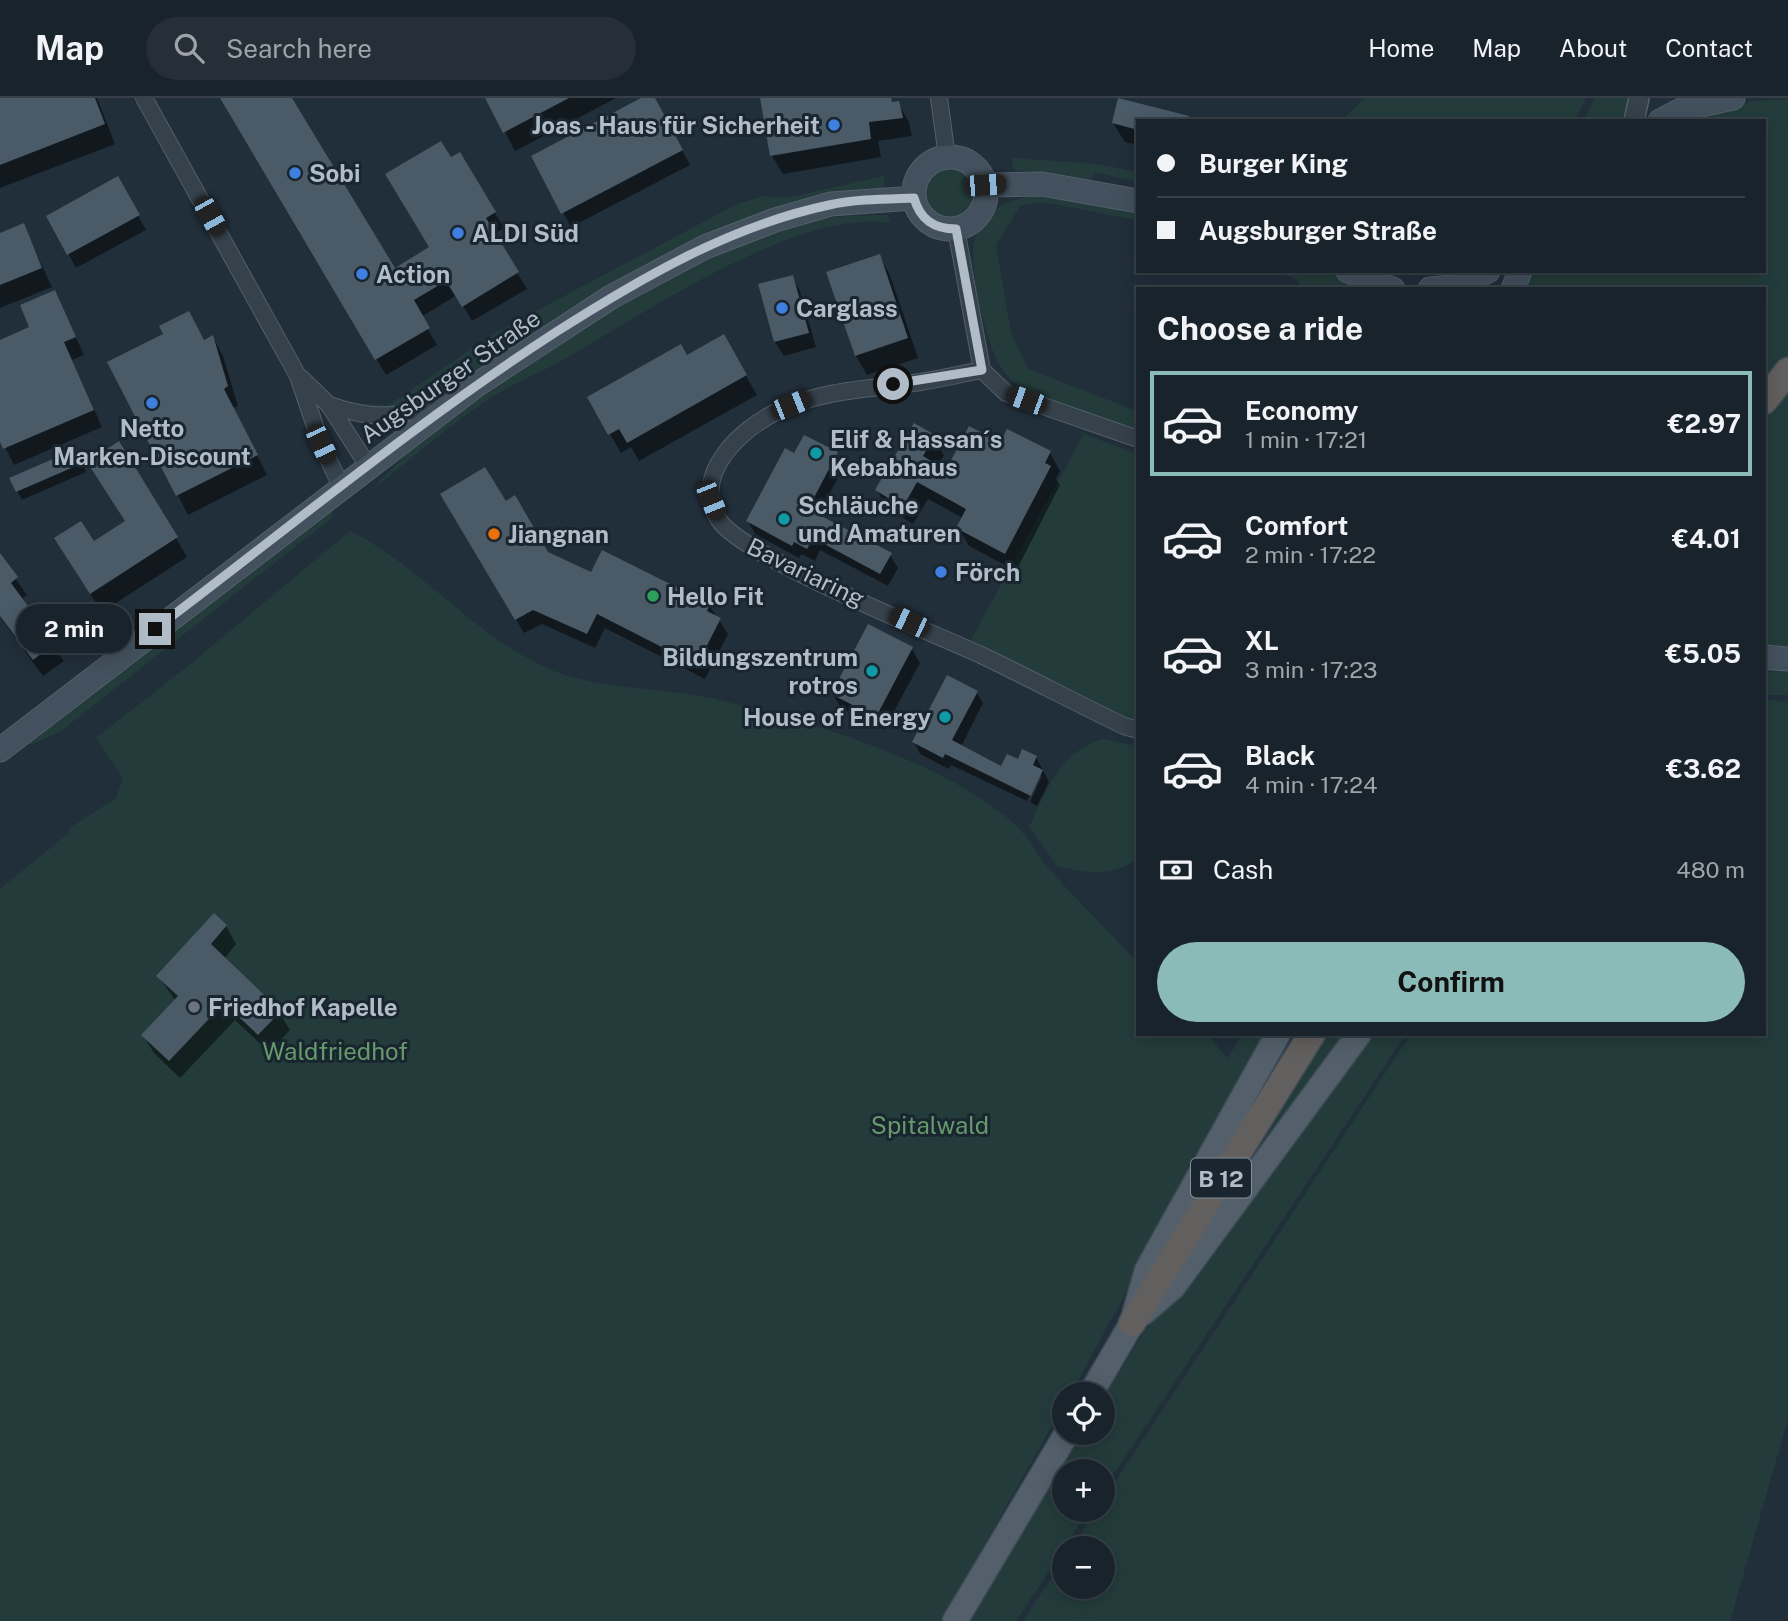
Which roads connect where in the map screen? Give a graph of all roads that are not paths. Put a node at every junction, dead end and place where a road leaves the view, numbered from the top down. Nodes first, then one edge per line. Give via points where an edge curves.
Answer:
1 (144, 98) edge
2 (939, 98) edge
3 (1639, 98) edge
4 (1733, 98) edge
5 (1634, 119) edge
6 (1664, 119) edge
7 (947, 157) junction
8 (985, 185) junction
9 (914, 198) junction
10 (1136, 201) edge
11 (956, 229) junction
12 (1353, 273) edge
13 (1484, 273) edge
14 (1389, 287) edge
15 (1452, 287) edge
16 (982, 370) junction
17 (1788, 371) edge
18 (298, 376) junction
19 (475, 386) junction
20 (1766, 398) edge
21 (329, 405) junction
22 (1136, 438) edge
23 (368, 466) junction
24 (341, 486) junction
25 (1766, 657) edge
26 (1788, 659) edge
27 (1136, 729) edge
28 (0, 750) edge
29 (1278, 1036) edge
30 (1311, 1036) edge
31 (1358, 1036) edge
32 (1132, 1323) junction
33 (1098, 1382) edge
34 (1060, 1445) edge
35 (955, 1621) edge

1 - 18 street
2 - 7 street
3 - 5 street
4 - 6 main road via 1683,109
7 - 8 main road via 971,164
7 - 9 main road via 921,170 914,183
8 - 10 main road via 1042,184
8 - 11 main road via 980,213
9 - 11 main road via 928,222
9 - 19 main road, Augsburger Straße via 831,204 705,247 611,297
11 - 16 street
12 - 14 main road
13 - 15 main road
16 - 22 street via 1006,393
16 - 27 street, Bavariaring via 845,389 777,411 739,438 719,461 709,484 719,520 742,541 783,564
17 - 20 highway
18 - 21 street
18 - 24 street
19 - 21 street via 394,417 361,416
19 - 23 main road, Augsburger Straße
21 - 23 street
23 - 24 main road, Augsburger Straße
24 - 28 main road, Augsburger Straße
25 - 26 main road
29 - 32 main road, B 12 via 1147,1270
30 - 32 highway, B 12
31 - 32 main road via 1172,1287
32 - 33 main road, B 12
34 - 35 main road

